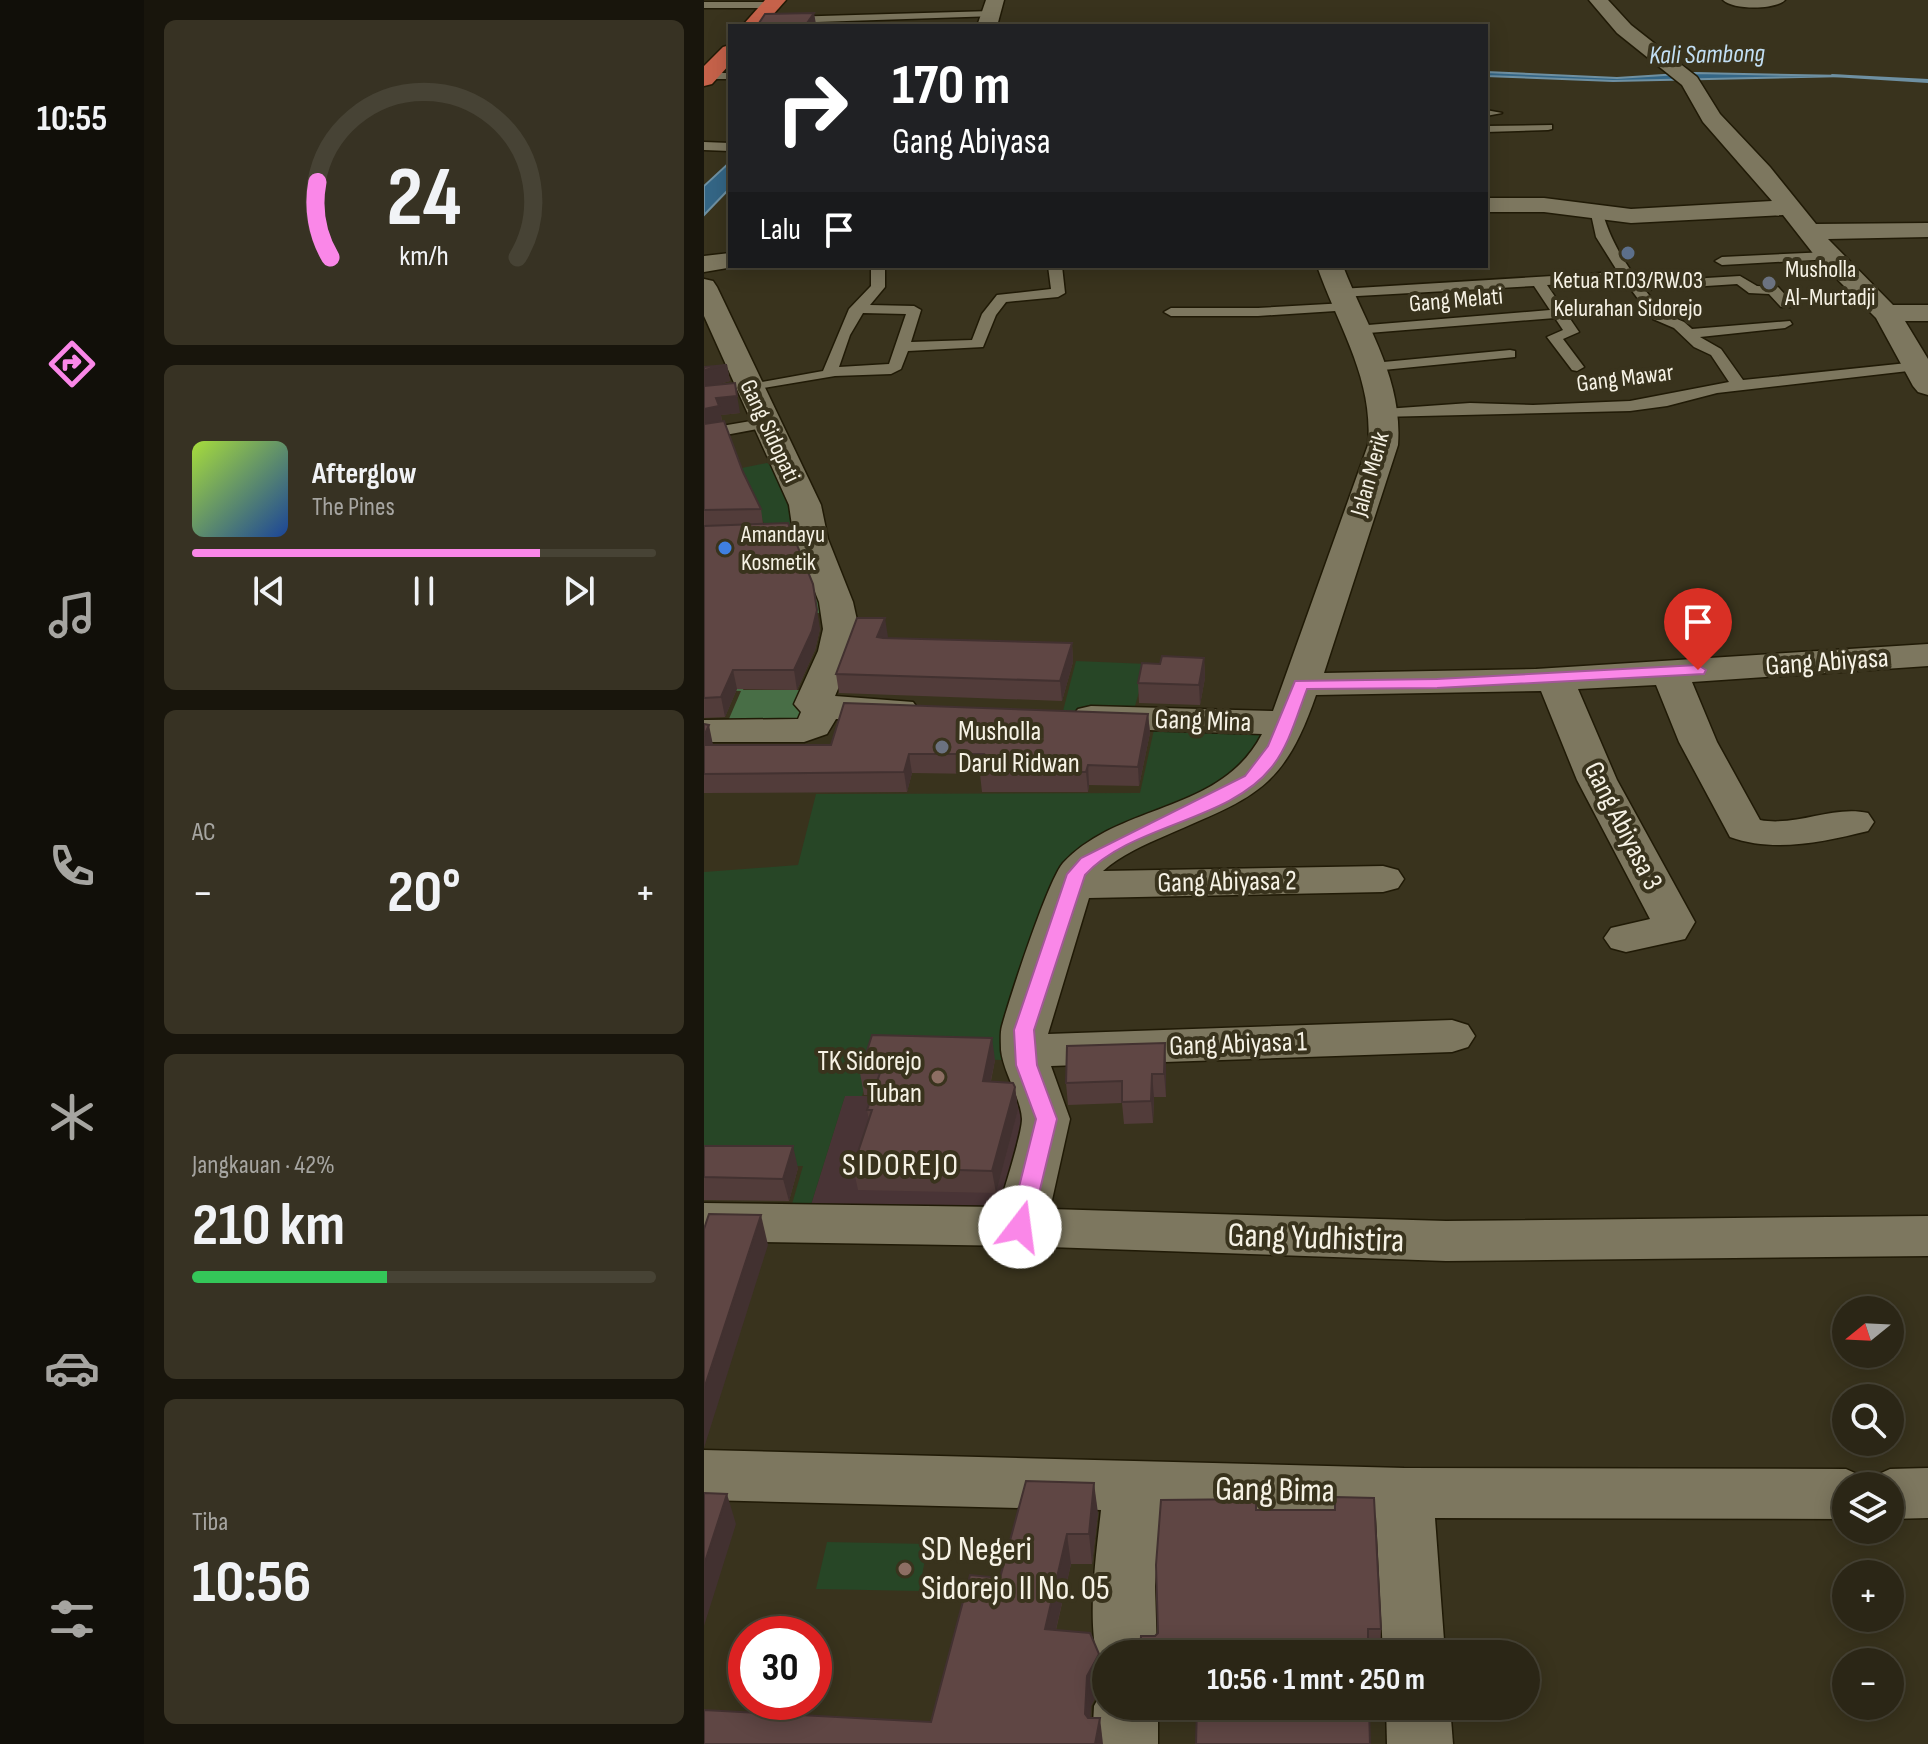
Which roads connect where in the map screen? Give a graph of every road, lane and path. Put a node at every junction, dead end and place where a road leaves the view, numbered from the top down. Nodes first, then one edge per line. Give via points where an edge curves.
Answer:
1 (1598, 0) edge
2 (1732, 0) edge
3 (1776, 0) edge
4 (704, 5) edge
5 (765, 13) edge
6 (991, 13) edge
7 (820, 23) edge
8 (728, 53) edge
9 (728, 76) edge
10 (705, 77) edge
11 (1548, 127) dead end
12 (1488, 129) edge
13 (704, 146) edge
14 (728, 147) edge
15 (1488, 205) edge
16 (1789, 207) junction
17 (1597, 214) junction
18 (1928, 230) edge
19 (1808, 232) junction
20 (1828, 256) junction
21 (728, 261) edge
22 (704, 264) edge
23 (878, 268) edge
24 (1055, 268) edge
25 (1631, 281) junction
26 (1735, 281) junction
27 (1538, 282) junction
28 (704, 287) edge
29 (1343, 299) edge
30 (1786, 304) dead end
31 (856, 309) junction
32 (1171, 312) dead end
33 (1559, 313) junction
34 (1886, 313) junction
35 (1928, 313) edge
36 (1785, 324) dead end
37 (1688, 334) junction
38 (902, 347) junction
39 (1510, 354) dead end
40 (1373, 367) junction
41 (1577, 367) dead end
42 (830, 372) junction
43 (1923, 376) edge
44 (1739, 385) junction
45 (745, 390) junction
46 (1385, 414) junction
47 (768, 423) junction
48 (704, 434) edge
49 (1928, 655) edge
50 (1669, 672) junction
51 (1555, 679) junction
52 (1293, 704) junction
53 (822, 707) junction
54 (933, 711) edge
55 (1061, 716) edge
56 (704, 731) edge
57 (1854, 822) dead end
58 (1383, 879) dead end
59 (1071, 885) junction
60 (1626, 938) dead end
61 (1452, 1036) dead end
62 (1024, 1051) junction
63 (704, 1222) edge
64 (1020, 1227) junction
65 (1928, 1236) edge
66 (704, 1475) edge
67 (1133, 1486) junction
68 (1404, 1493) junction
69 (1928, 1493) edge
70 (1832, 1494) edge
71 (1904, 1494) edge
72 (1126, 1640) edge
73 (1413, 1640) edge
74 (1126, 1720) edge
75 (1419, 1720) edge
76 (1125, 1744) edge
77 (1420, 1744) edge

1 - 16 street via 1624,29 1685,77 1711,117
2 - 3 street
4 - 5 lane
5 - 7 lane
6 - 7 lane
8 - 10 highway
9 - 10 lane
11 - 12 lane
13 - 14 lane
15 - 17 street via 1544,205
16 - 17 street
16 - 19 street
17 - 25 lane via 1603,237
18 - 19 street
19 - 20 street
20 - 26 lane via 1719,256
20 - 34 street
21 - 22 street
23 - 31 lane via 878,287
24 - 38 lane via 1058,293 1002,298 989,314 978,344
25 - 26 lane
25 - 27 lane
25 - 37 lane via 1658,316
26 - 30 lane via 1754,290 1772,289
27 - 29 lane
27 - 33 lane
28 - 45 street, Gang Sidopati
29 - 32 lane via 1258,312
29 - 33 lane, Gang Melati
29 - 40 street, Jalan Merik
31 - 38 lane via 913,309
31 - 42 lane via 836,343
33 - 41 lane via 1572,332 1554,338
34 - 35 street
34 - 43 street
36 - 37 lane
37 - 44 lane via 1719,356
38 - 42 lane via 893,369
39 - 40 lane
40 - 46 street, Jalan Merik
42 - 45 lane
43 - 44 lane, Gang Mawar
44 - 46 lane, Gang Mawar via 1630,406
45 - 47 street, Gang Sidopati
46 - 52 street, Jalan Merik via 1383,445
47 - 48 lane
47 - 53 street, Gang Sidopati via 805,505 799,532 836,602 841,629 813,704
49 - 50 street, Gang Abiyasa
50 - 51 street, Gang Abiyasa
50 - 57 street via 1698,742 1744,828 1770,834
51 - 52 street, Gang Abiyasa via 1409,684
51 - 60 street, Gang Abiyasa 3 via 1597,780 1673,922 1666,931
52 - 55 street, Gang Mina
52 - 59 street via 1265,764 1251,780 1103,852 1081,868
53 - 54 street
53 - 56 street via 814,726 804,731
58 - 59 street, Gang Abiyasa 2
59 - 62 street via 1026,1019
61 - 62 street, Gang Abiyasa 1
62 - 64 street via 1046,1128
63 - 64 street, Gang Yudhistira
64 - 65 street, Gang Yudhistira via 1446,1241
66 - 67 street, Gang Bima
67 - 68 street, Gang Bima
67 - 72 street via 1124,1586
68 - 70 street, Gang Bima
68 - 73 street
69 - 71 street
74 - 76 street
75 - 77 street

